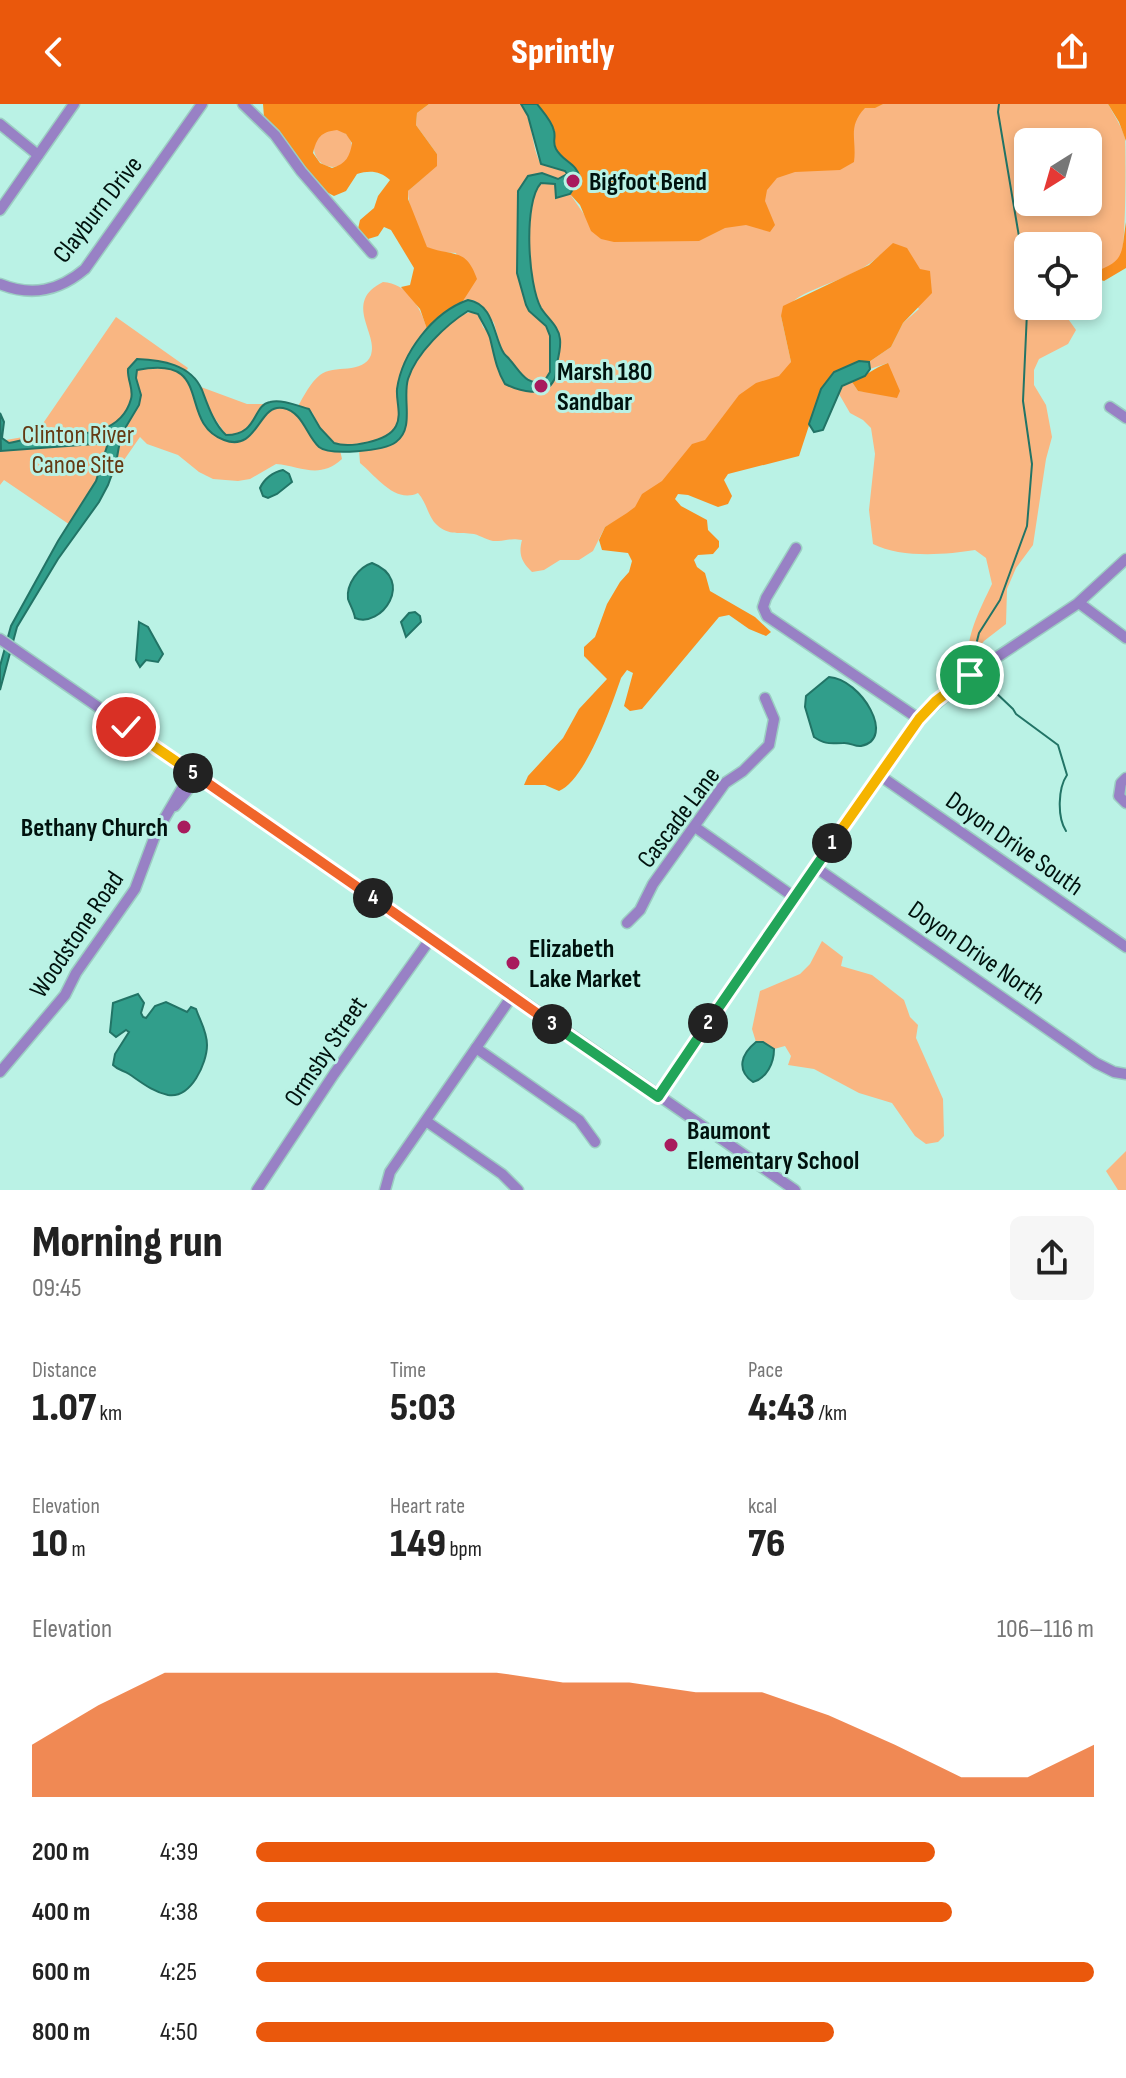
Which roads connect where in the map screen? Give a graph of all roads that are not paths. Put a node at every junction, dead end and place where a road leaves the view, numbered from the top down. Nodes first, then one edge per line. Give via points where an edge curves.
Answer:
1 (74, 104) edge
2 (202, 104) edge
3 (243, 104) edge
4 (0, 124) edge
5 (38, 155) junction
6 (0, 210) edge
7 (372, 253) dead end
8 (0, 284) edge
9 (1110, 407) dead end
10 (1126, 418) edge
11 (796, 548) dead end
12 (1126, 559) edge
13 (1079, 603) junction
14 (1126, 638) edge
15 (0, 639) edge
16 (765, 698) dead end
17 (919, 719) junction
18 (195, 775) junction
19 (879, 775) junction
20 (1126, 778) edge
21 (1126, 803) edge
22 (695, 827) junction
23 (815, 867) junction
24 (794, 897) junction
25 (627, 923) dead end
26 (431, 938) junction
27 (1126, 947) edge
28 (512, 996) junction
29 (476, 1048) junction
30 (0, 1072) edge
31 (1120, 1073) edge
32 (658, 1097) junction
33 (426, 1121) junction
34 (595, 1142) dead end
35 (257, 1190) edge
36 (385, 1190) edge
37 (518, 1190) edge
38 (795, 1190) edge

1 - 5 street
2 - 8 street, Clayburn Drive via 85,269 55,289 23,291
3 - 7 street
4 - 5 street
5 - 6 street
9 - 10 street
11 - 17 street via 766,598 767,616
12 - 13 street
13 - 14 street
13 - 17 street via 970,675
15 - 18 street
16 - 22 street, Cascade Lane via 774,719 769,745 725,783
17 - 19 street
18 - 26 street
18 - 30 street, Woodstone Road via 149,848 135,889 65,995
19 - 23 street
19 - 27 street, Doyon Drive South
20 - 21 street via 1119,796
22 - 24 street
22 - 25 street, Cascade Lane
23 - 24 street
23 - 31 street, Doyon Drive North via 1096,1063
24 - 32 street
26 - 28 street
26 - 35 street, Ormsby Street
28 - 29 street
28 - 32 street
29 - 33 street
29 - 34 street via 579,1120
32 - 38 street
33 - 36 street via 390,1172
33 - 37 street

